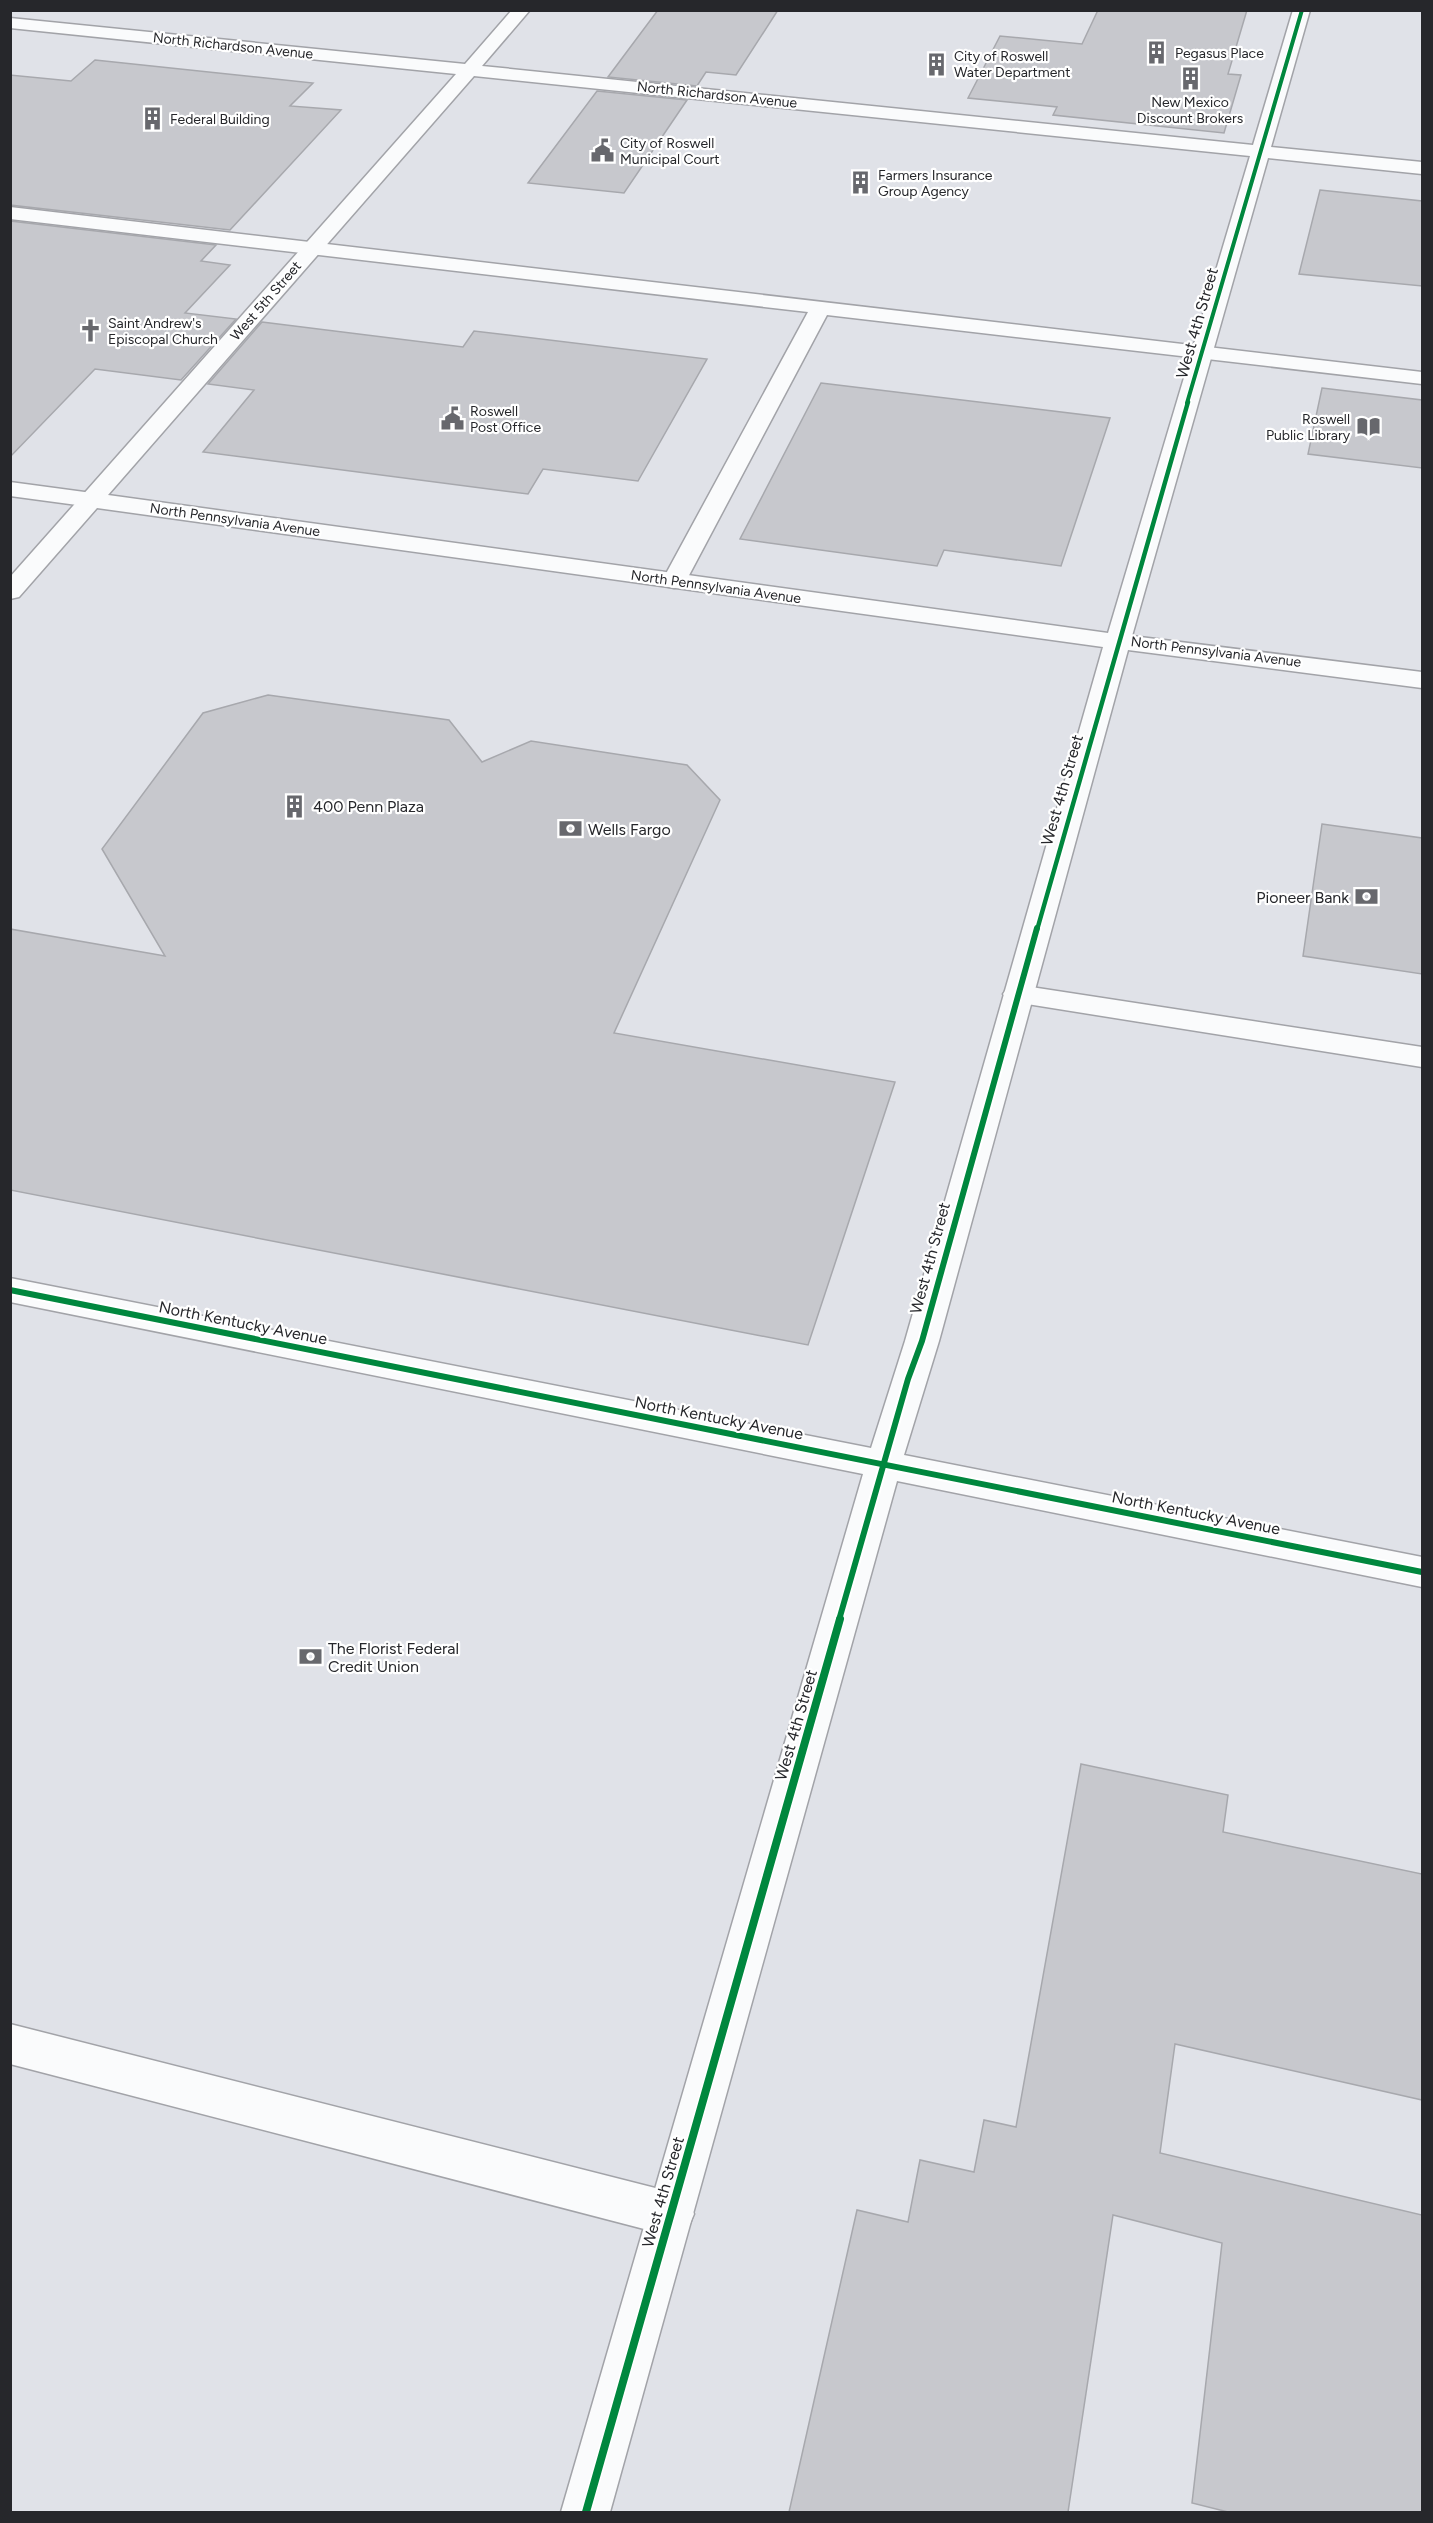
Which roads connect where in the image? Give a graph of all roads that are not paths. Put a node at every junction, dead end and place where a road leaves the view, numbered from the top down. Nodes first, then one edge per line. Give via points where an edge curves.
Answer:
1 (522, 10) edge
2 (1302, 10) edge
3 (10, 23) edge
4 (470, 70) junction
5 (1262, 152) junction
6 (1422, 168) edge
7 (10, 213) edge
8 (314, 248) junction
9 (821, 307) junction
10 (1203, 352) junction
11 (1422, 378) edge
12 (10, 489) edge
13 (92, 500) junction
14 (674, 581) junction
15 (10, 592) edge
16 (1118, 640) junction
17 (1422, 680) edge
18 (1018, 994) junction
19 (1422, 1057) edge
20 (10, 1290) edge
21 (885, 1464) junction
22 (1422, 1572) edge
23 (10, 2044) edge
24 (670, 2214) junction
25 (586, 2512) edge

1 - 4 street, West 5th Street
2 - 5 street, West 4th Street
3 - 4 street, North Richardson Avenue
4 - 5 street, North Richardson Avenue
4 - 8 street, West 5th Street
5 - 6 street, North Richardson Avenue
5 - 10 street, West 4th Street
7 - 8 street
8 - 9 street
8 - 13 street, West 5th Street
9 - 10 street
9 - 14 street
10 - 11 street
10 - 16 street, West 4th Street
12 - 13 street, North Pennsylvania Avenue
13 - 14 street, North Pennsylvania Avenue
13 - 15 street, West 5th Street
14 - 16 street, North Pennsylvania Avenue
16 - 17 street, North Pennsylvania Avenue
16 - 18 street, West 4th Street
18 - 19 street
18 - 21 street, West 4th Street
20 - 21 street, North Kentucky Avenue
21 - 22 street, North Kentucky Avenue
21 - 24 street, West 4th Street
23 - 24 street
24 - 25 street, West 4th Street

